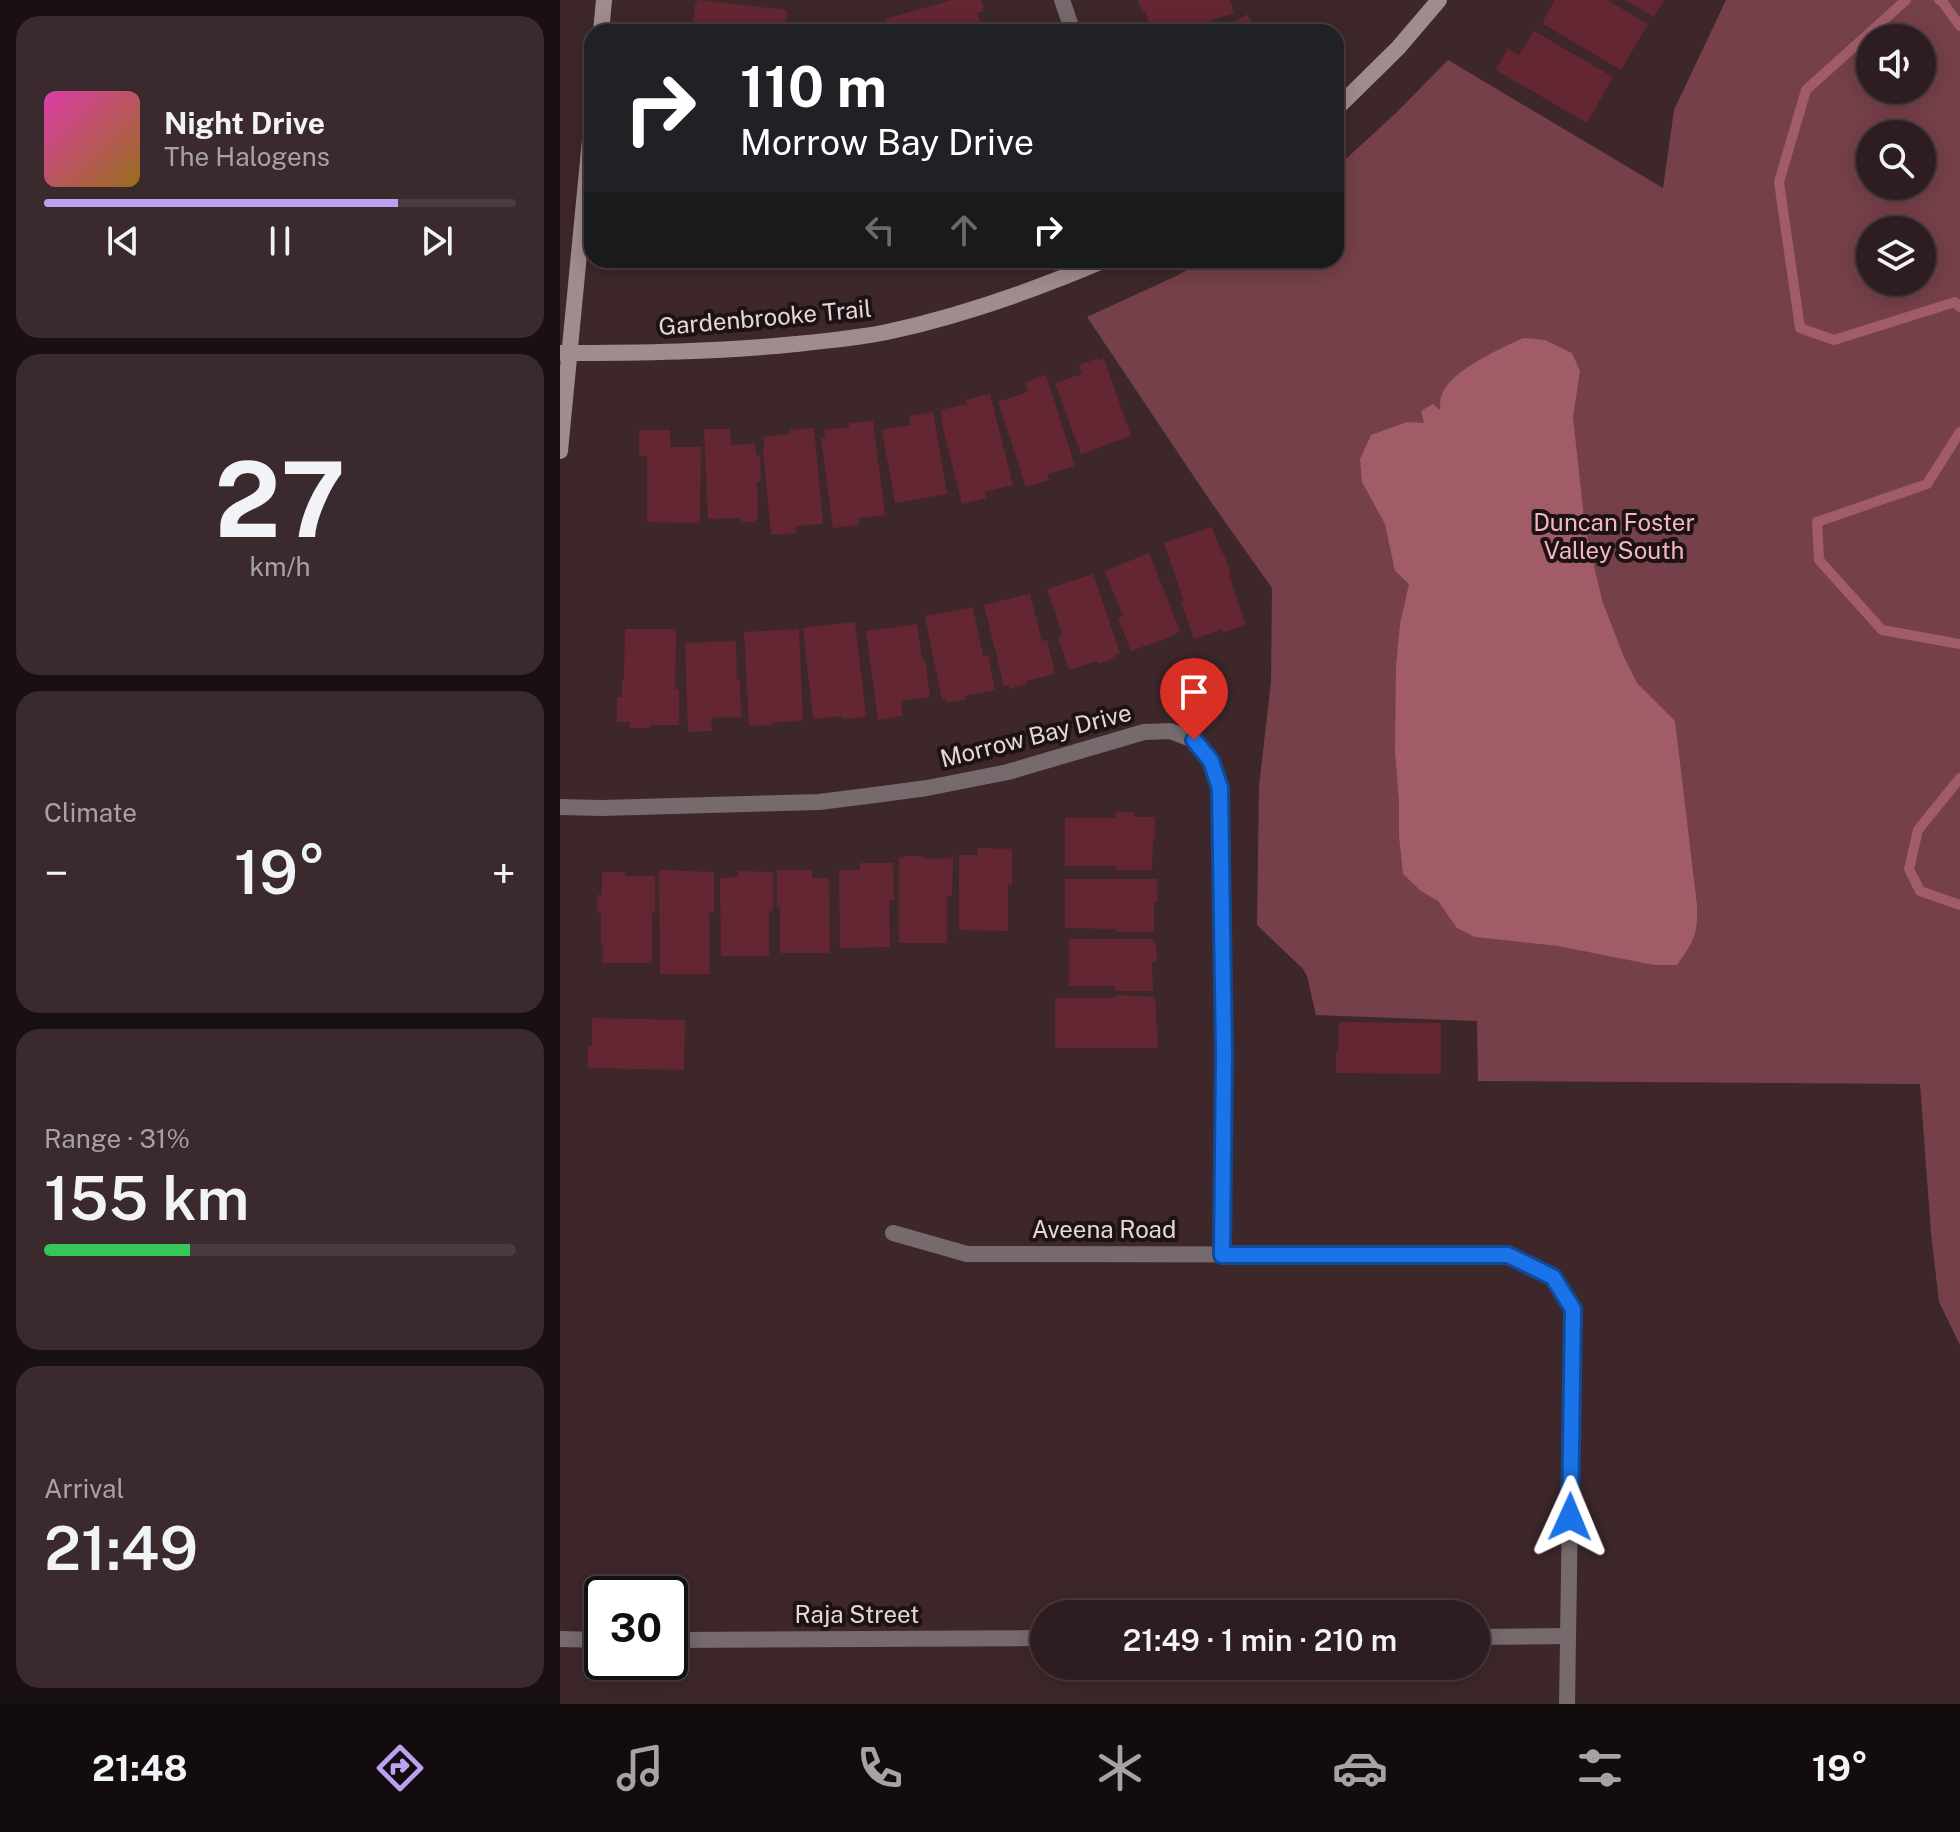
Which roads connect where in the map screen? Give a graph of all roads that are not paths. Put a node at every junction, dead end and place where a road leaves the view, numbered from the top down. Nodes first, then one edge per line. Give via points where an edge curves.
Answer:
1 (604, 0) edge
2 (1062, 0) edge
3 (1439, 0) edge
4 (602, 24) edge
5 (1070, 24) edge
6 (1344, 101) edge
7 (584, 188) edge
8 (1085, 268) edge
9 (565, 353) edge
10 (560, 451) edge
11 (560, 807) edge
12 (893, 1233) dead end
13 (1222, 1255) junction
14 (1568, 1636) junction
15 (1490, 1637) edge
16 (1030, 1638) edge
17 (560, 1639) edge
18 (584, 1640) edge
19 (688, 1640) edge
20 (1567, 1704) edge

1 - 4 street
2 - 5 street
3 - 6 street
7 - 9 street
8 - 9 street, Gardenbrooke Trail via 966,311 836,340 735,350
9 - 10 street
11 - 13 street, Morrow Bay Drive via 819,802 1008,772 1144,732 1170,731 1194,740 1211,761 1220,788
12 - 13 street, Aveena Road via 967,1254
13 - 14 street, Aveena Road via 1508,1255 1553,1277 1573,1309
14 - 15 street
14 - 20 street, Aveena Road
16 - 19 street, Raja Street
17 - 18 street

